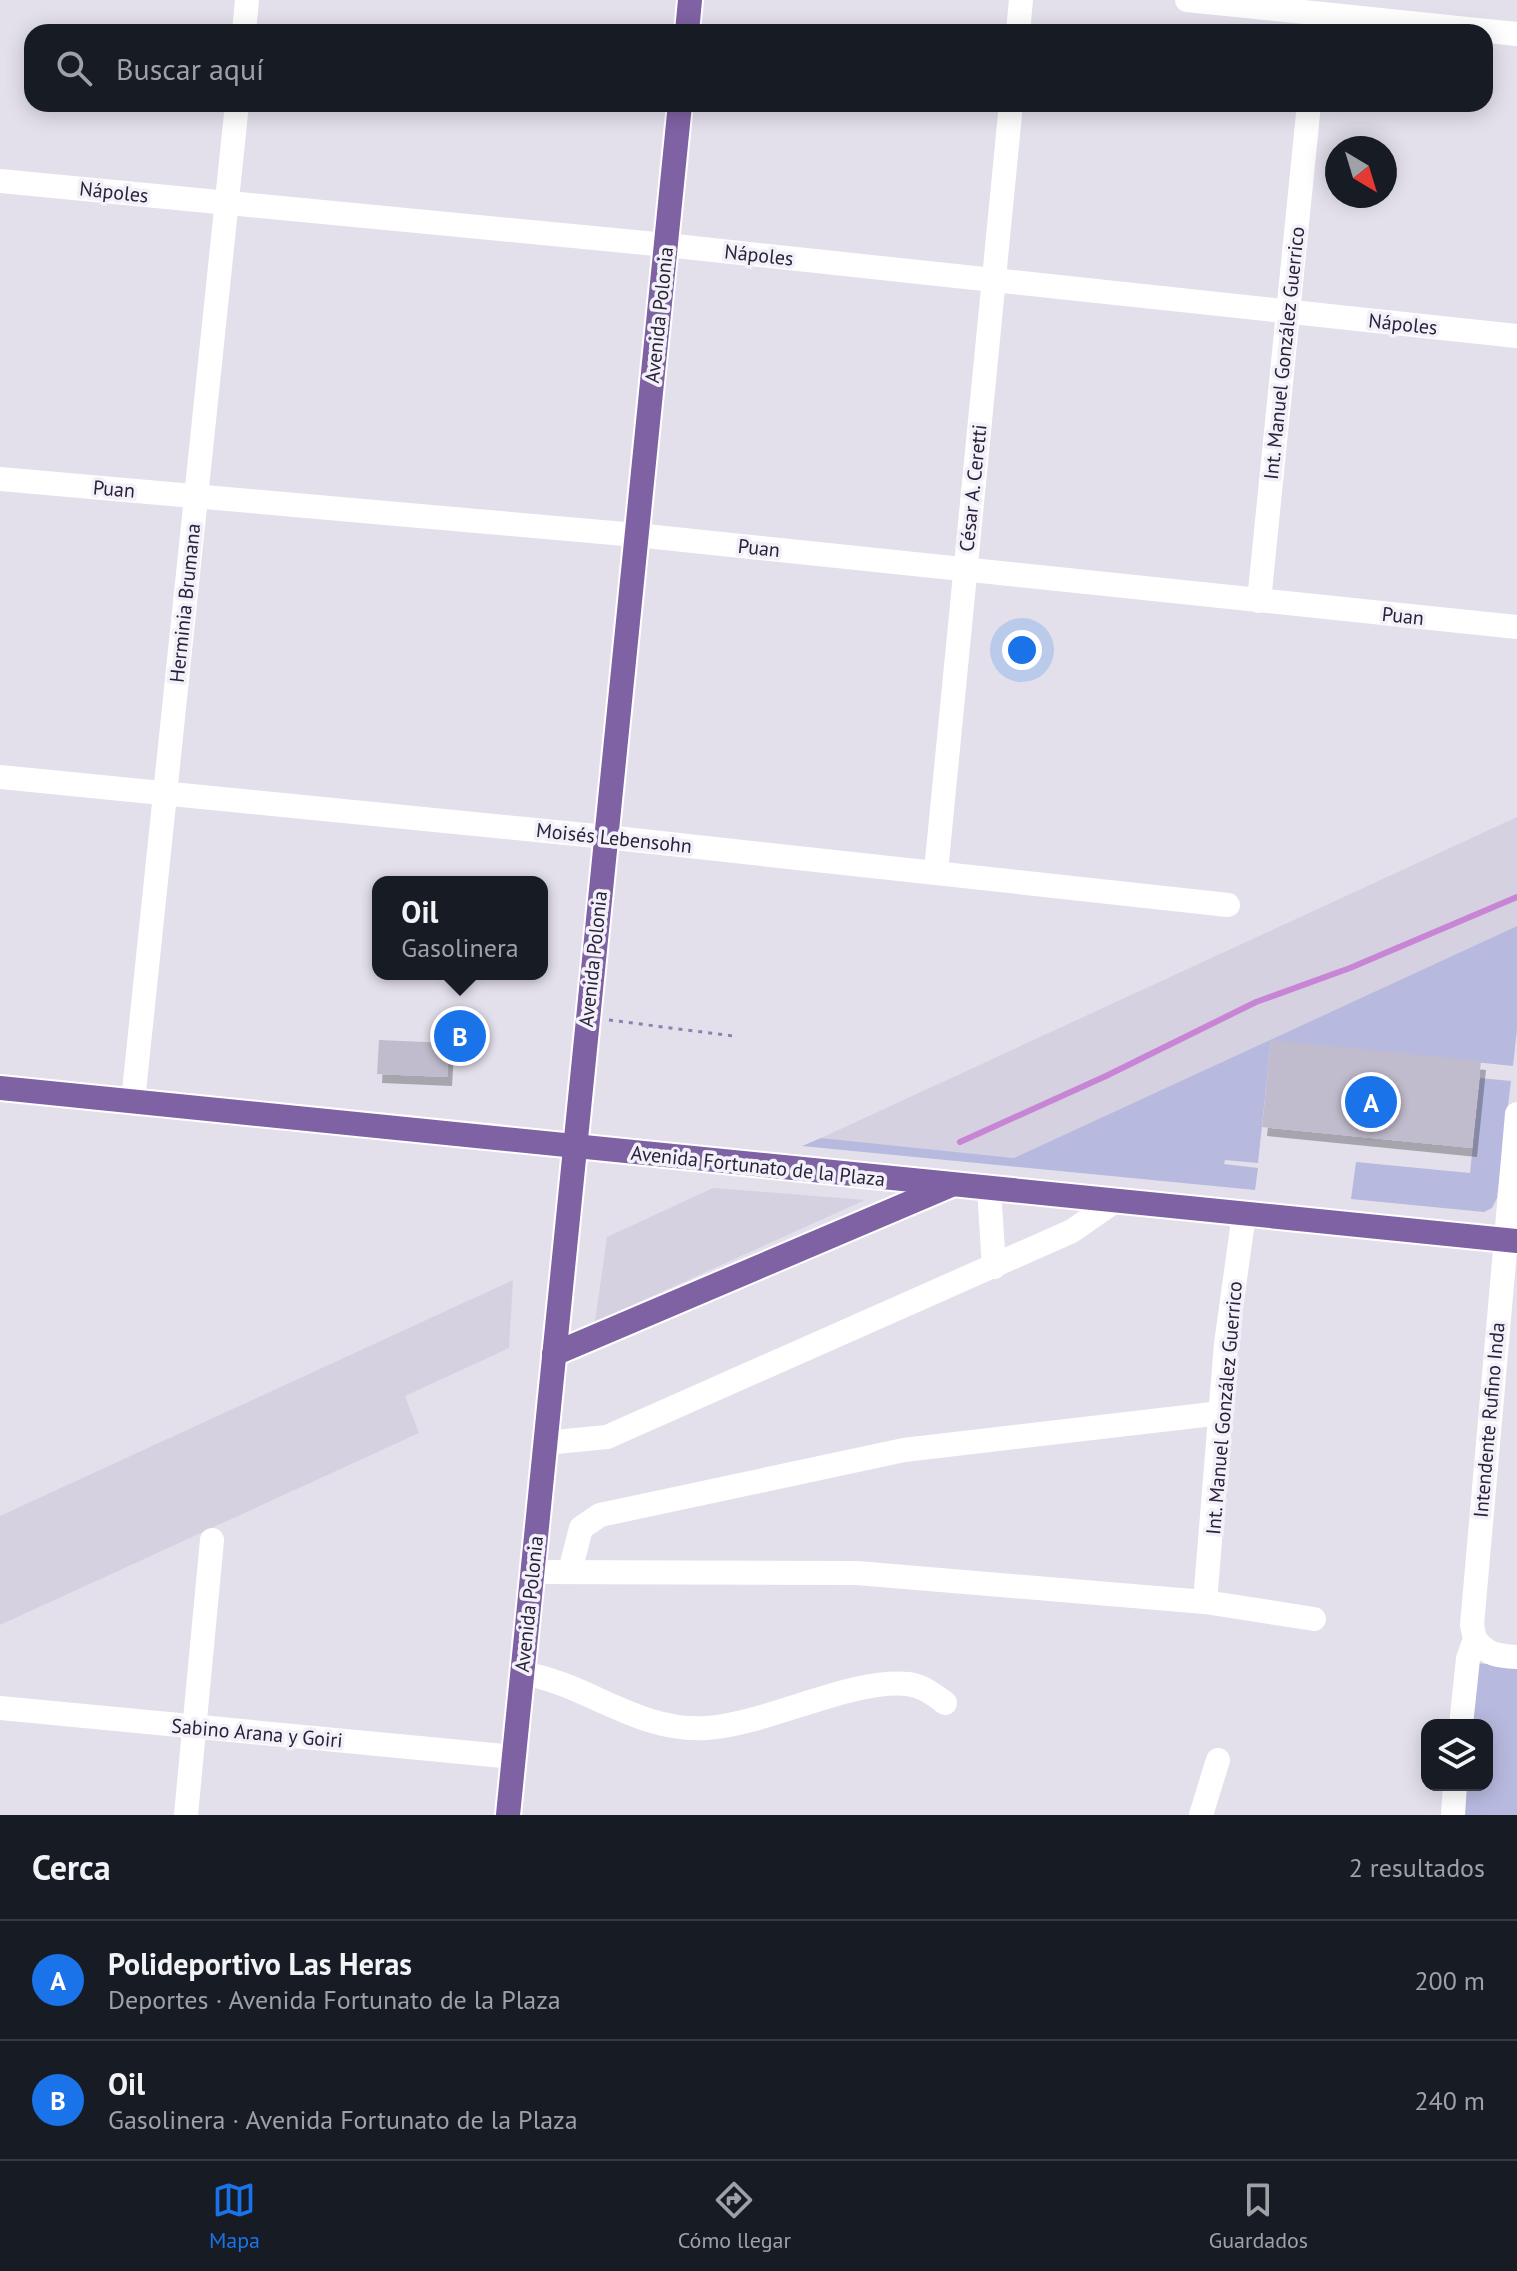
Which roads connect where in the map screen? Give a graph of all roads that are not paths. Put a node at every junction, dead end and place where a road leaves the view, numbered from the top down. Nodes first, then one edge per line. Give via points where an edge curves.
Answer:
1 (247, 0) edge
2 (690, 0) edge
3 (1021, 0) edge
4 (1187, 0) edge
5 (1318, 16) edge
6 (245, 24) edge
7 (688, 24) edge
8 (1019, 24) edge
9 (1406, 24) edge
10 (1493, 32) edge
11 (1517, 34) edge
12 (236, 112) edge
13 (679, 112) edge
14 (1010, 112) edge
15 (1308, 112) edge
16 (0, 181) edge
17 (226, 203) junction
18 (666, 245) junction
19 (994, 279) junction
20 (1288, 312) junction
21 (1517, 336) edge
22 (0, 479) edge
23 (196, 497) junction
24 (636, 535) junction
25 (965, 569) junction
26 (1259, 601) junction
27 (1517, 627) edge
28 (0, 777) edge
29 (165, 794) junction
30 (606, 837) junction
31 (936, 871) junction
32 (1228, 905) dead end
33 (0, 1088) edge
34 (133, 1101) junction
35 (1517, 1114) edge
36 (574, 1147) junction
37 (950, 1185) junction
38 (989, 1189) junction
39 (1115, 1201) junction
40 (1244, 1214) junction
41 (1510, 1241) edge
42 (994, 1267) junction
43 (554, 1354) junction
44 (1221, 1413) junction
45 (545, 1443) junction
46 (212, 1540) dead end
47 (570, 1571) junction
48 (532, 1572) junction
49 (1205, 1602) junction
50 (1314, 1619) dead end
51 (1475, 1639) junction
52 (1517, 1657) edge
53 (522, 1673) junction
54 (945, 1703) dead end
55 (0, 1708) edge
56 (1462, 1719) edge
57 (195, 1727) junction
58 (514, 1757) junction
59 (1218, 1760) dead end
60 (1455, 1791) edge
61 (186, 1815) edge
62 (508, 1815) edge
63 (1201, 1815) edge
64 (1453, 1815) edge

1 - 6 street
2 - 7 main road
3 - 8 street
4 - 5 street
5 - 9 street
10 - 11 street
12 - 17 street, Herminia Brumana
13 - 18 main road, Avenida Polonia
14 - 19 street, César A. Ceretti
15 - 20 street, Int. Manuel González Guerrico
16 - 17 street, Nápoles
17 - 18 street, Nápoles
17 - 23 street, Herminia Brumana
18 - 19 street, Nápoles
18 - 24 main road, Avenida Polonia
19 - 20 street, Nápoles
19 - 25 street, César A. Ceretti
20 - 21 street, Nápoles
20 - 26 street, Int. Manuel González Guerrico
22 - 23 street, Puan
23 - 24 street, Puan
23 - 29 street, Herminia Brumana
24 - 25 street, Puan
24 - 30 main road, Avenida Polonia
25 - 26 street, Puan
25 - 31 street, César A. Ceretti
26 - 27 street, Puan
28 - 29 street, Moisés Lebensohn
29 - 30 street, Moisés Lebensohn
29 - 34 street, Herminia Brumana
30 - 31 street, Moisés Lebensohn
30 - 36 main road, Avenida Polonia
31 - 32 street, Moisés Lebensohn
33 - 34 main road, Avenida Fortunato de la Plaza
34 - 36 main road, Avenida Fortunato de la Plaza
35 - 41 street, Intendente Rufino Inda
36 - 37 main road, Avenida Fortunato de la Plaza
36 - 43 main road, Avenida Polonia
37 - 38 main road, Avenida Fortunato de la Plaza
37 - 43 main road
38 - 39 main road, Avenida Fortunato de la Plaza
38 - 42 street
39 - 40 main road, Avenida Fortunato de la Plaza
39 - 42 street via 1072,1231
40 - 41 main road, Avenida Fortunato de la Plaza
40 - 44 street, Int. Manuel González Guerrico
41 - 51 street, Intendente Rufino Inda via 1472,1625
42 - 45 street via 607,1437
43 - 45 main road, Avenida Polonia
44 - 47 street via 904,1450 618,1510 581,1528
44 - 49 street, Int. Manuel González Guerrico
45 - 48 main road, Avenida Polonia
46 - 57 street
47 - 48 street
47 - 49 street via 857,1573
48 - 53 main road, Avenida Polonia
49 - 50 street
51 - 52 street via 1484,1651
51 - 56 street, Intendente Rufino Inda
53 - 54 street via 553,1678 642,1721 676,1728 747,1721 881,1685 909,1684
53 - 58 main road, Avenida Polonia
55 - 57 street, Sabino Arana y Goiri
57 - 58 street, Sabino Arana y Goiri
57 - 61 street
58 - 62 main road, Avenida Polonia
59 - 63 street
60 - 64 street

